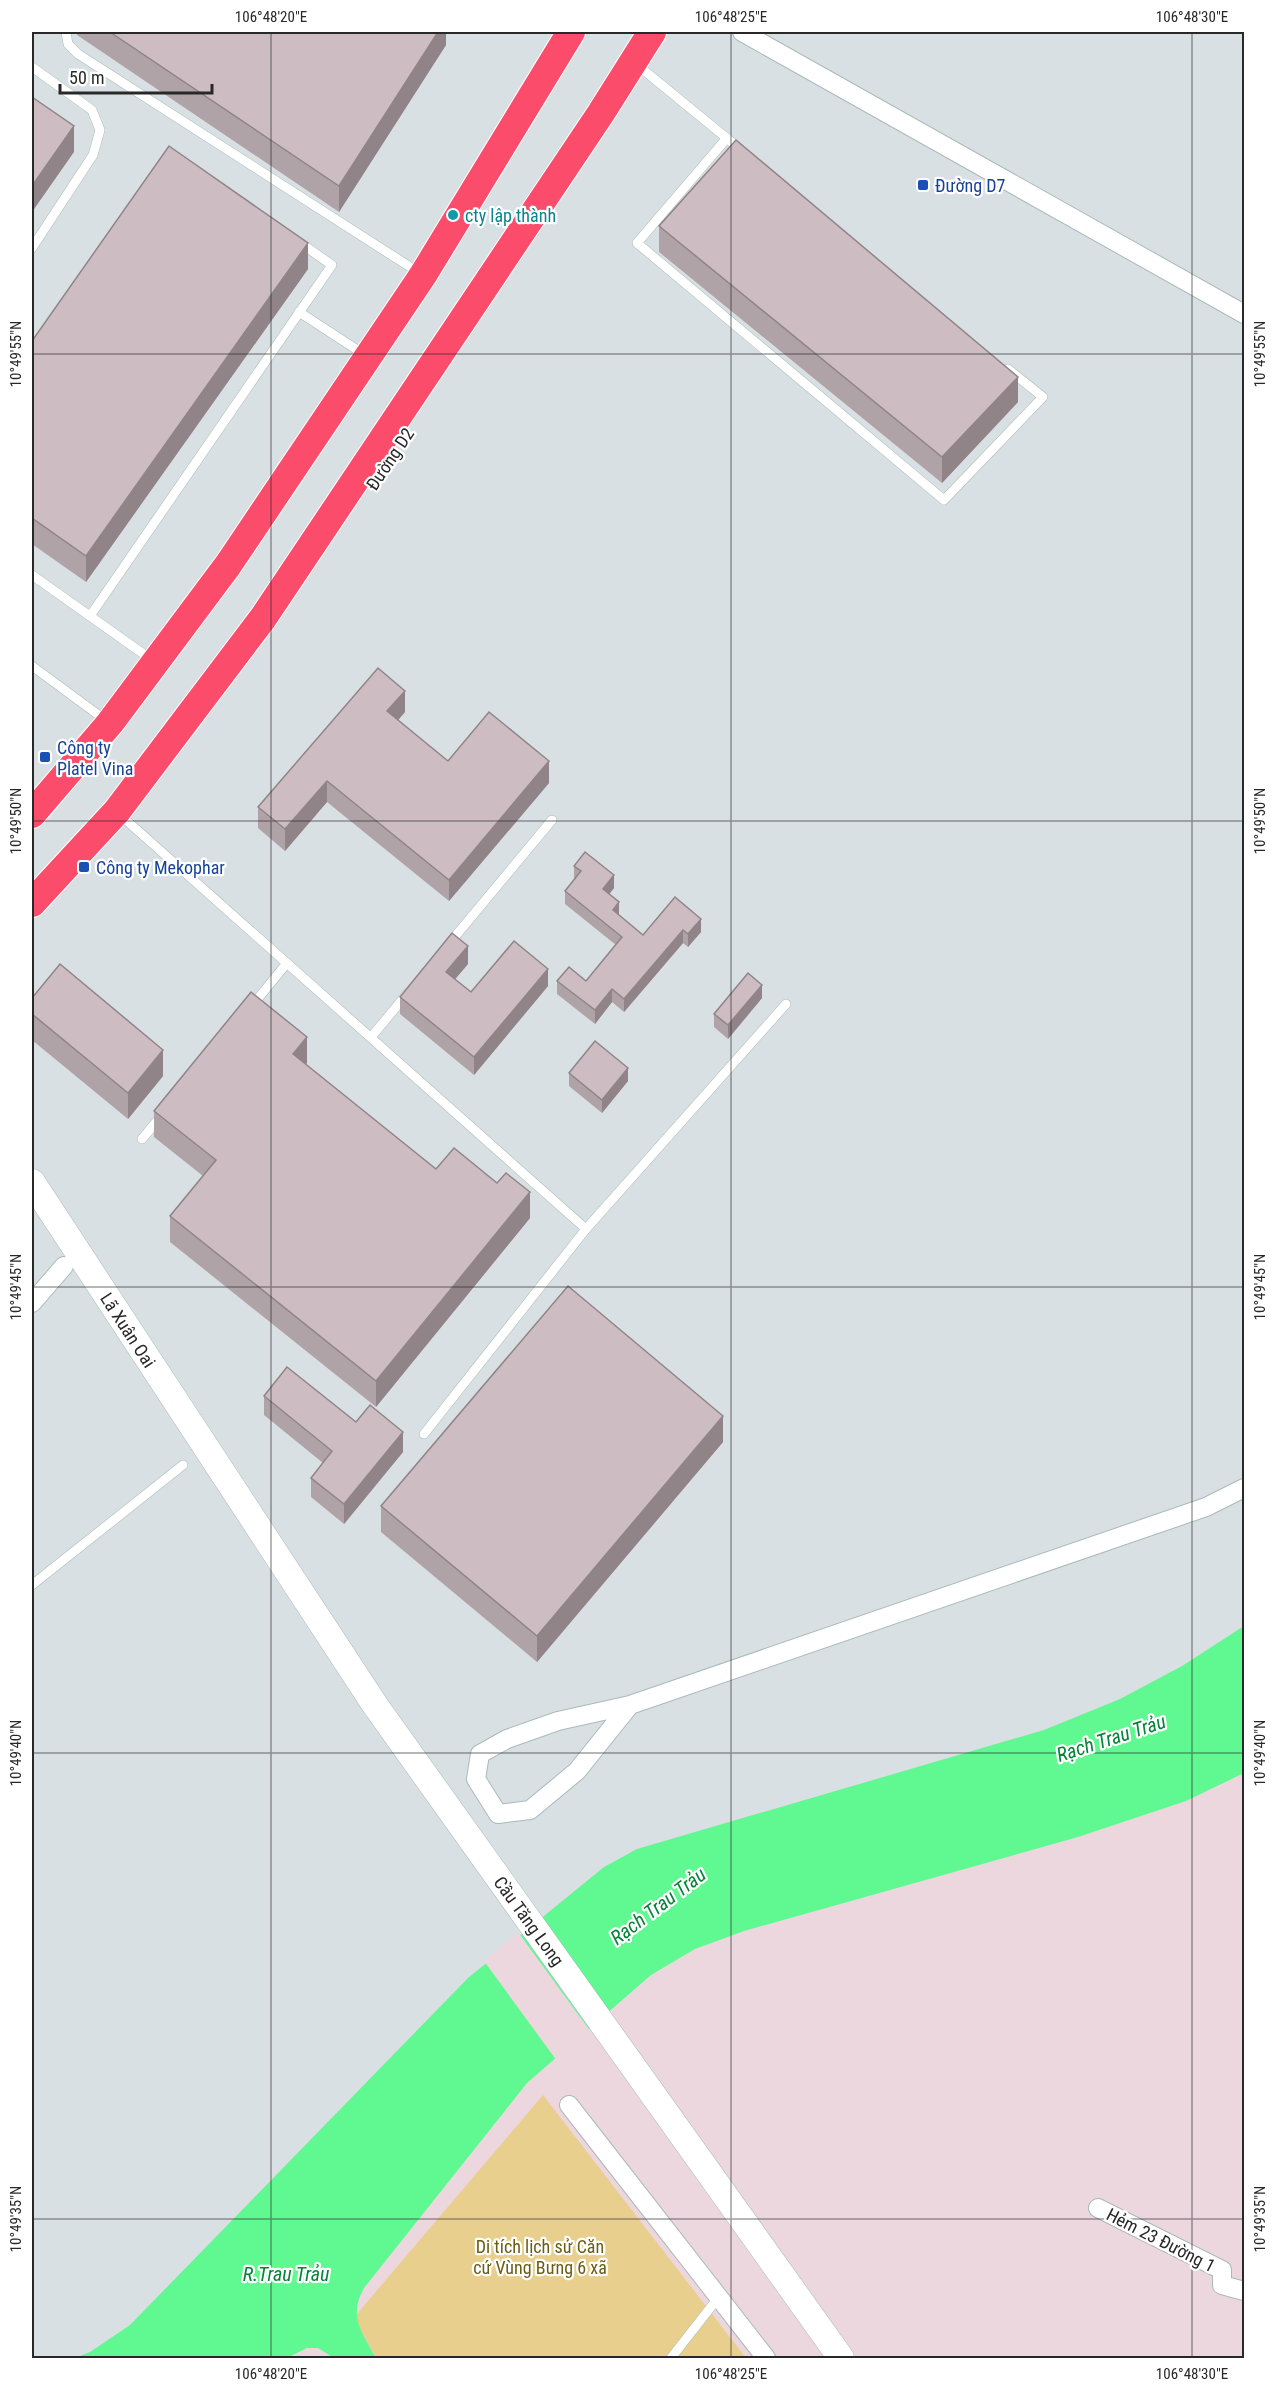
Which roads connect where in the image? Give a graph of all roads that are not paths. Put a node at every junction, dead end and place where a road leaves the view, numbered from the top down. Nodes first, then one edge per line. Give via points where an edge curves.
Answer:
1 (66, 32) edge
2 (571, 32) edge
3 (652, 32) edge
4 (742, 32) edge
5 (633, 61) junction
6 (32, 68) edge
7 (727, 138) junction
8 (745, 153) edge
9 (293, 238) edge
10 (32, 248) edge
11 (429, 265) junction
12 (299, 312) junction
13 (1245, 314) edge
14 (998, 360) edge
15 (362, 367) junction
16 (32, 575) edge
17 (90, 616) junction
18 (162, 652) junction
19 (32, 666) edge
20 (110, 723) junction
21 (117, 811) junction
22 (32, 814) edge
23 (552, 820) dead end
24 (32, 903) edge
25 (439, 955) edge
26 (287, 963) junction
27 (417, 982) edge
28 (786, 1004) dead end
29 (242, 1019) edge
30 (372, 1036) junction
31 (165, 1111) edge
32 (142, 1139) dead end
33 (32, 1182) edge
34 (586, 1229) junction
35 (64, 1266) dead end
36 (32, 1303) edge
37 (424, 1434) dead end
38 (183, 1465) dead end
39 (225, 1477) joint
40 (1245, 1488) edge
41 (32, 1585) edge
42 (630, 1705) junction
43 (569, 2105) dead end
44 (1098, 2208) dead end
45 (1245, 2291) edge
46 (718, 2298) junction
47 (671, 2358) edge
48 (766, 2358) edge
49 (841, 2358) edge

1 - 11 lane via 68,44 78,54
2 - 11 main road
3 - 5 main road, Đường D2
4 - 13 street
5 - 7 lane
5 - 21 main road, Đường D2 via 273,604
6 - 10 lane via 92,110 100,130 93,155
7 - 8 lane
7 - 14 lane via 637,243 944,500 1042,397
9 - 12 lane via 332,265
11 - 15 main road
12 - 15 lane
12 - 17 lane
15 - 18 main road via 228,565
16 - 17 lane
17 - 18 lane
18 - 20 main road
19 - 20 lane
20 - 22 main road
21 - 24 main road, Đường D2
21 - 26 lane
23 - 25 lane
26 - 29 lane
26 - 30 lane
27 - 30 lane
28 - 34 lane
30 - 34 lane
31 - 32 lane
33 - 39 main road, Lã Xuân Oai
34 - 37 lane
35 - 36 street
38 - 41 lane
39 - 49 main road, Cầu Tăng Long via 375,1705
40 - 42 street via 1206,1507
42 - 42 street via 558,1721 480,1754 476,1779 498,1814 530,1810 577,1771
43 - 46 street
44 - 45 street, Hẻm 23 Đường 1 via 1222,2270 1222,2285
46 - 47 lane
46 - 48 street

